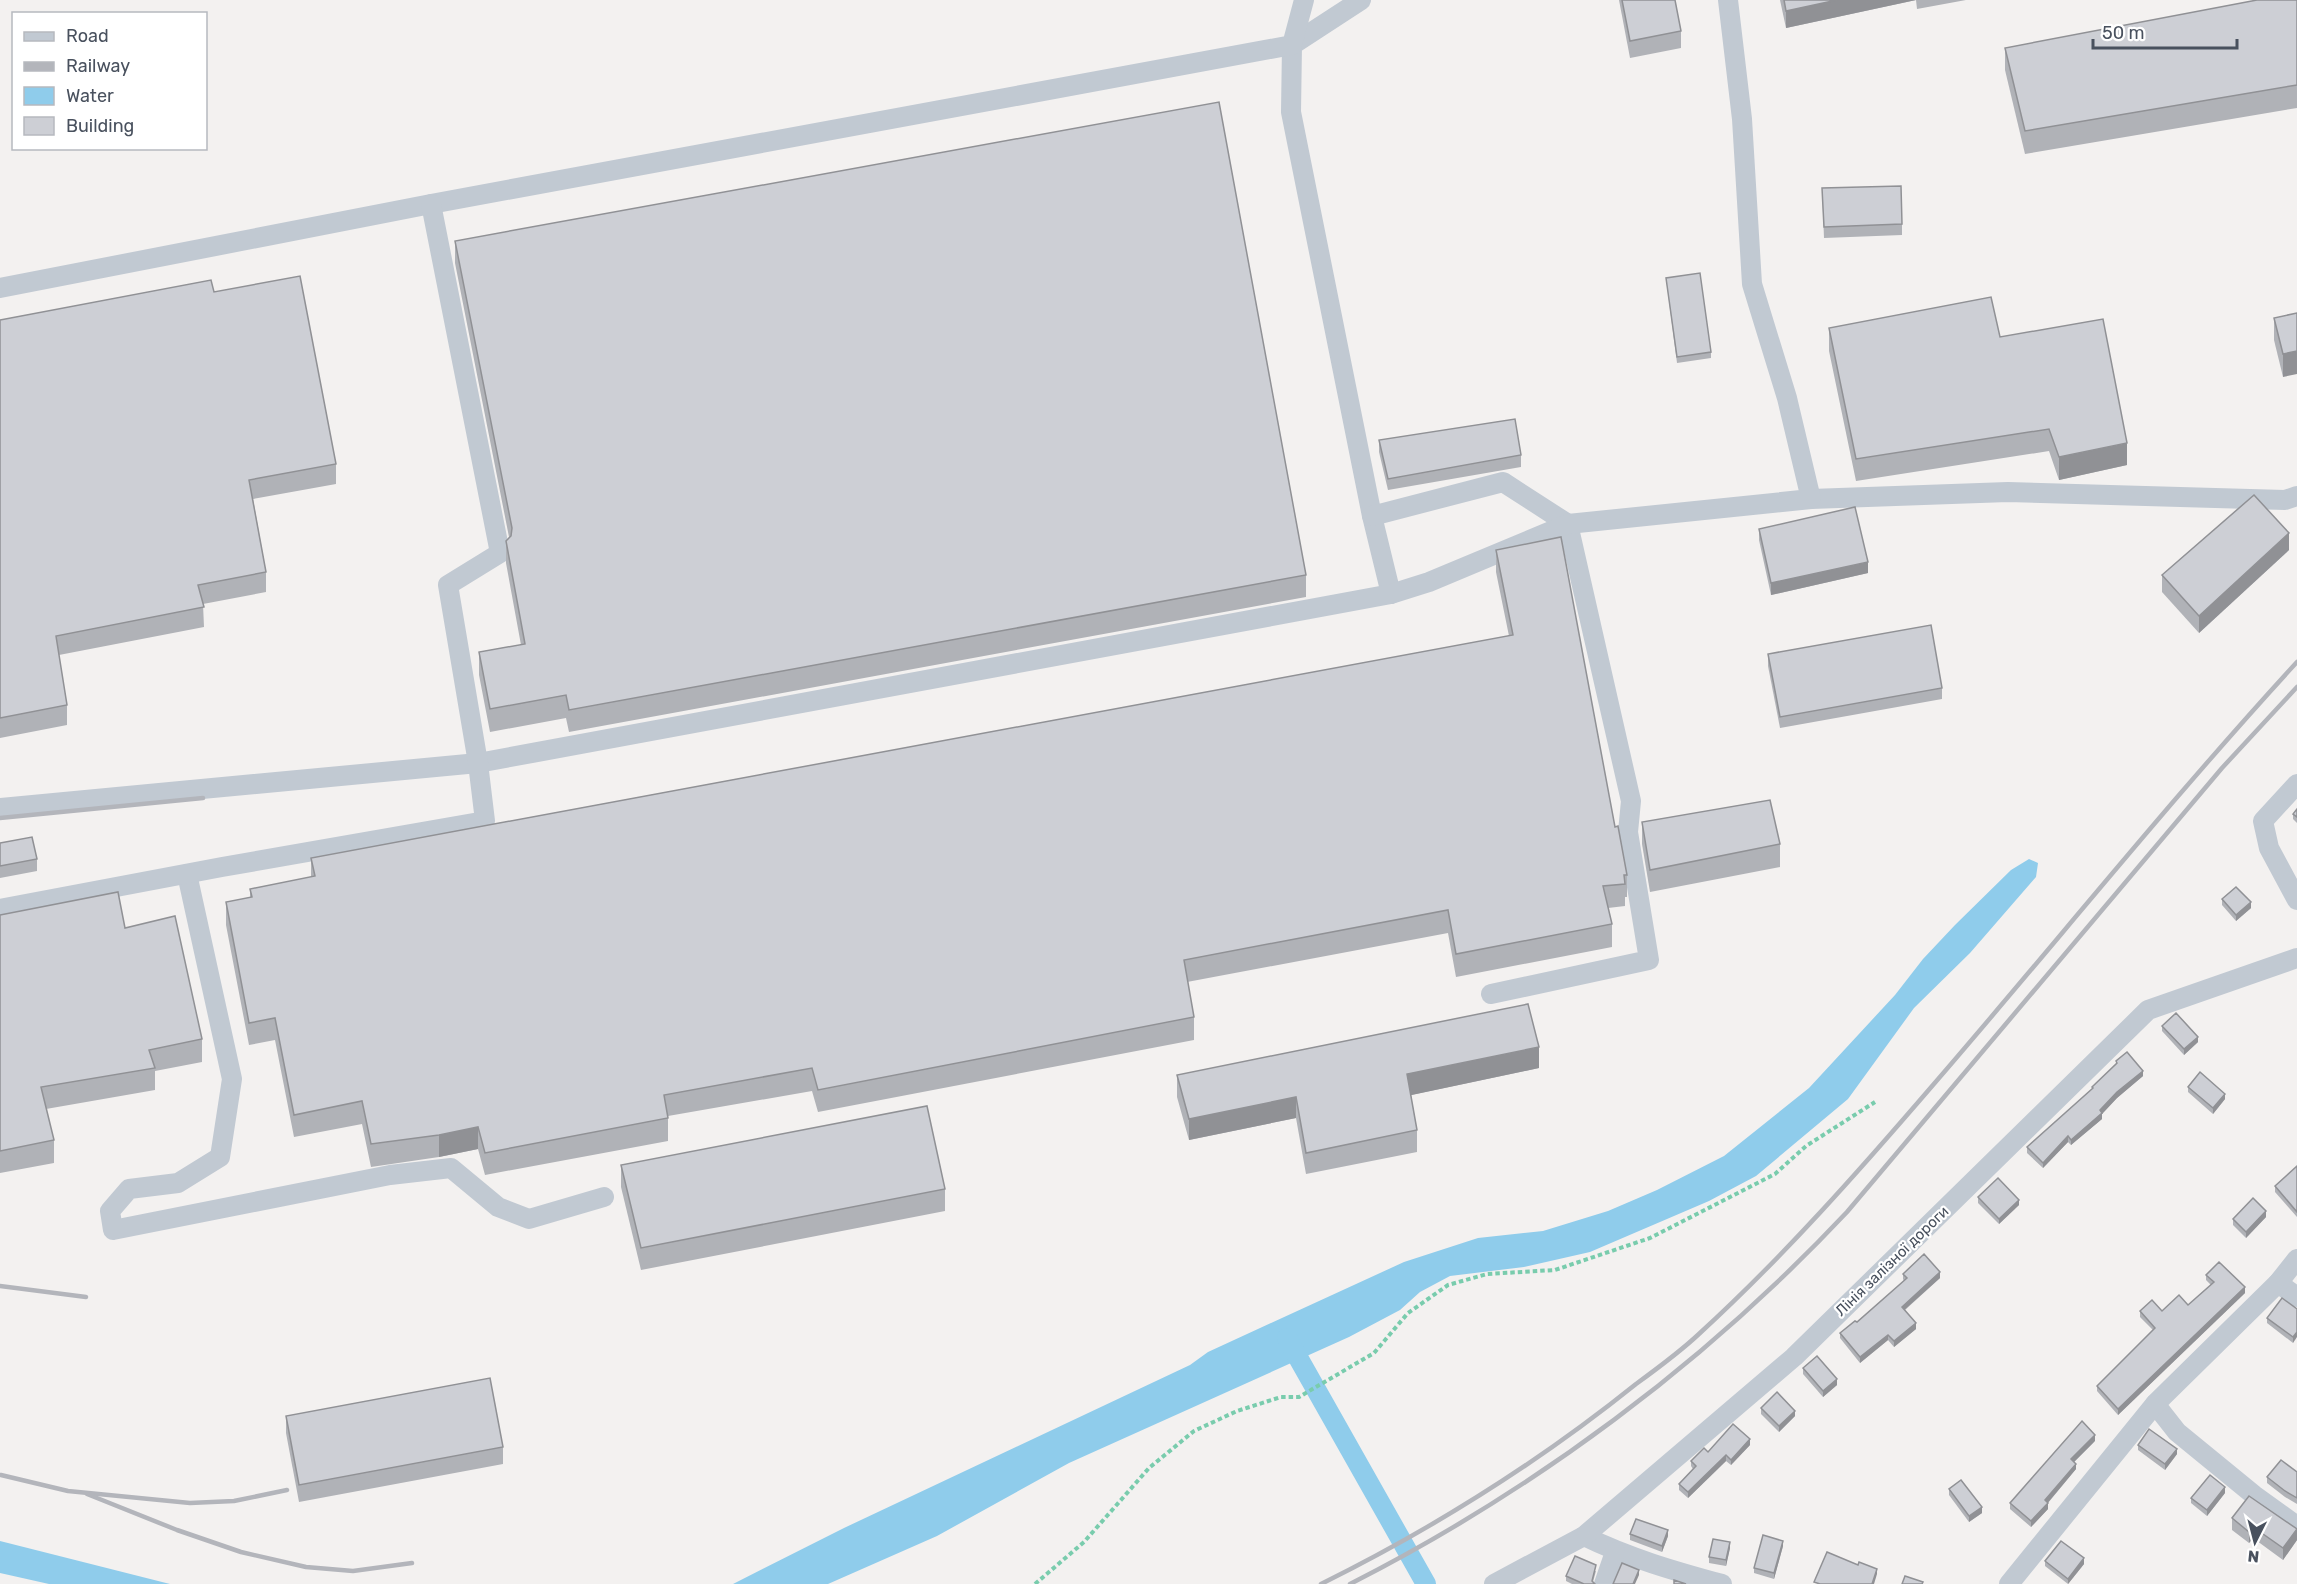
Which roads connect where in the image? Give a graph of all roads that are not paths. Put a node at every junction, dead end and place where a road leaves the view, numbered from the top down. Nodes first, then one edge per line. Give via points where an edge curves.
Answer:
1 (1304, 0) edge
2 (1360, 0) edge
3 (1728, 0) edge
4 (1292, 45) junction
5 (431, 204) junction
6 (0, 288) edge
7 (2297, 496) edge
8 (1811, 499) junction
9 (1372, 516) junction
10 (1568, 524) junction
11 (1391, 594) junction
12 (478, 763) junction
13 (2297, 784) edge
14 (0, 808) edge
15 (187, 874) junction
16 (2297, 900) edge
17 (0, 909) edge
18 (2297, 958) edge
19 (1491, 994) dead end
20 (604, 1197) dead end
21 (2297, 1259) edge
22 (2278, 1283) junction
23 (2297, 1297) edge
24 (2155, 1404) junction
25 (2297, 1526) edge
26 (1584, 1536) junction
27 (1615, 1552) junction
28 (1494, 1584) edge
29 (1604, 1584) edge
30 (1722, 1584) edge
31 (2009, 1584) edge

1 - 4 street
2 - 4 street
3 - 8 street via 1742,118 1752,284 1787,398
4 - 5 street
4 - 9 street via 1291,112
5 - 6 street
5 - 12 street via 500,554 448,585
7 - 8 street via 2285,500 2008,492
8 - 10 street
9 - 10 street via 1503,482
9 - 11 street
10 - 11 street
10 - 19 street via 1630,801 1628,832 1649,960
11 - 12 street
12 - 14 street
12 - 15 street via 484,821
13 - 16 street via 2263,821 2270,848
15 - 17 street
15 - 20 street via 232,1079 220,1157 178,1183 129,1189 110,1211 113,1230 390,1175 451,1168 498,1207 529,1219
18 - 26 street, Лінія залізної дороги via 2148,1010 1794,1358
21 - 22 street
22 - 23 street
22 - 24 street
24 - 25 street via 2177,1432
24 - 31 street
26 - 27 street
26 - 28 street, Лінія залізної дороги
27 - 29 street
27 - 30 street

